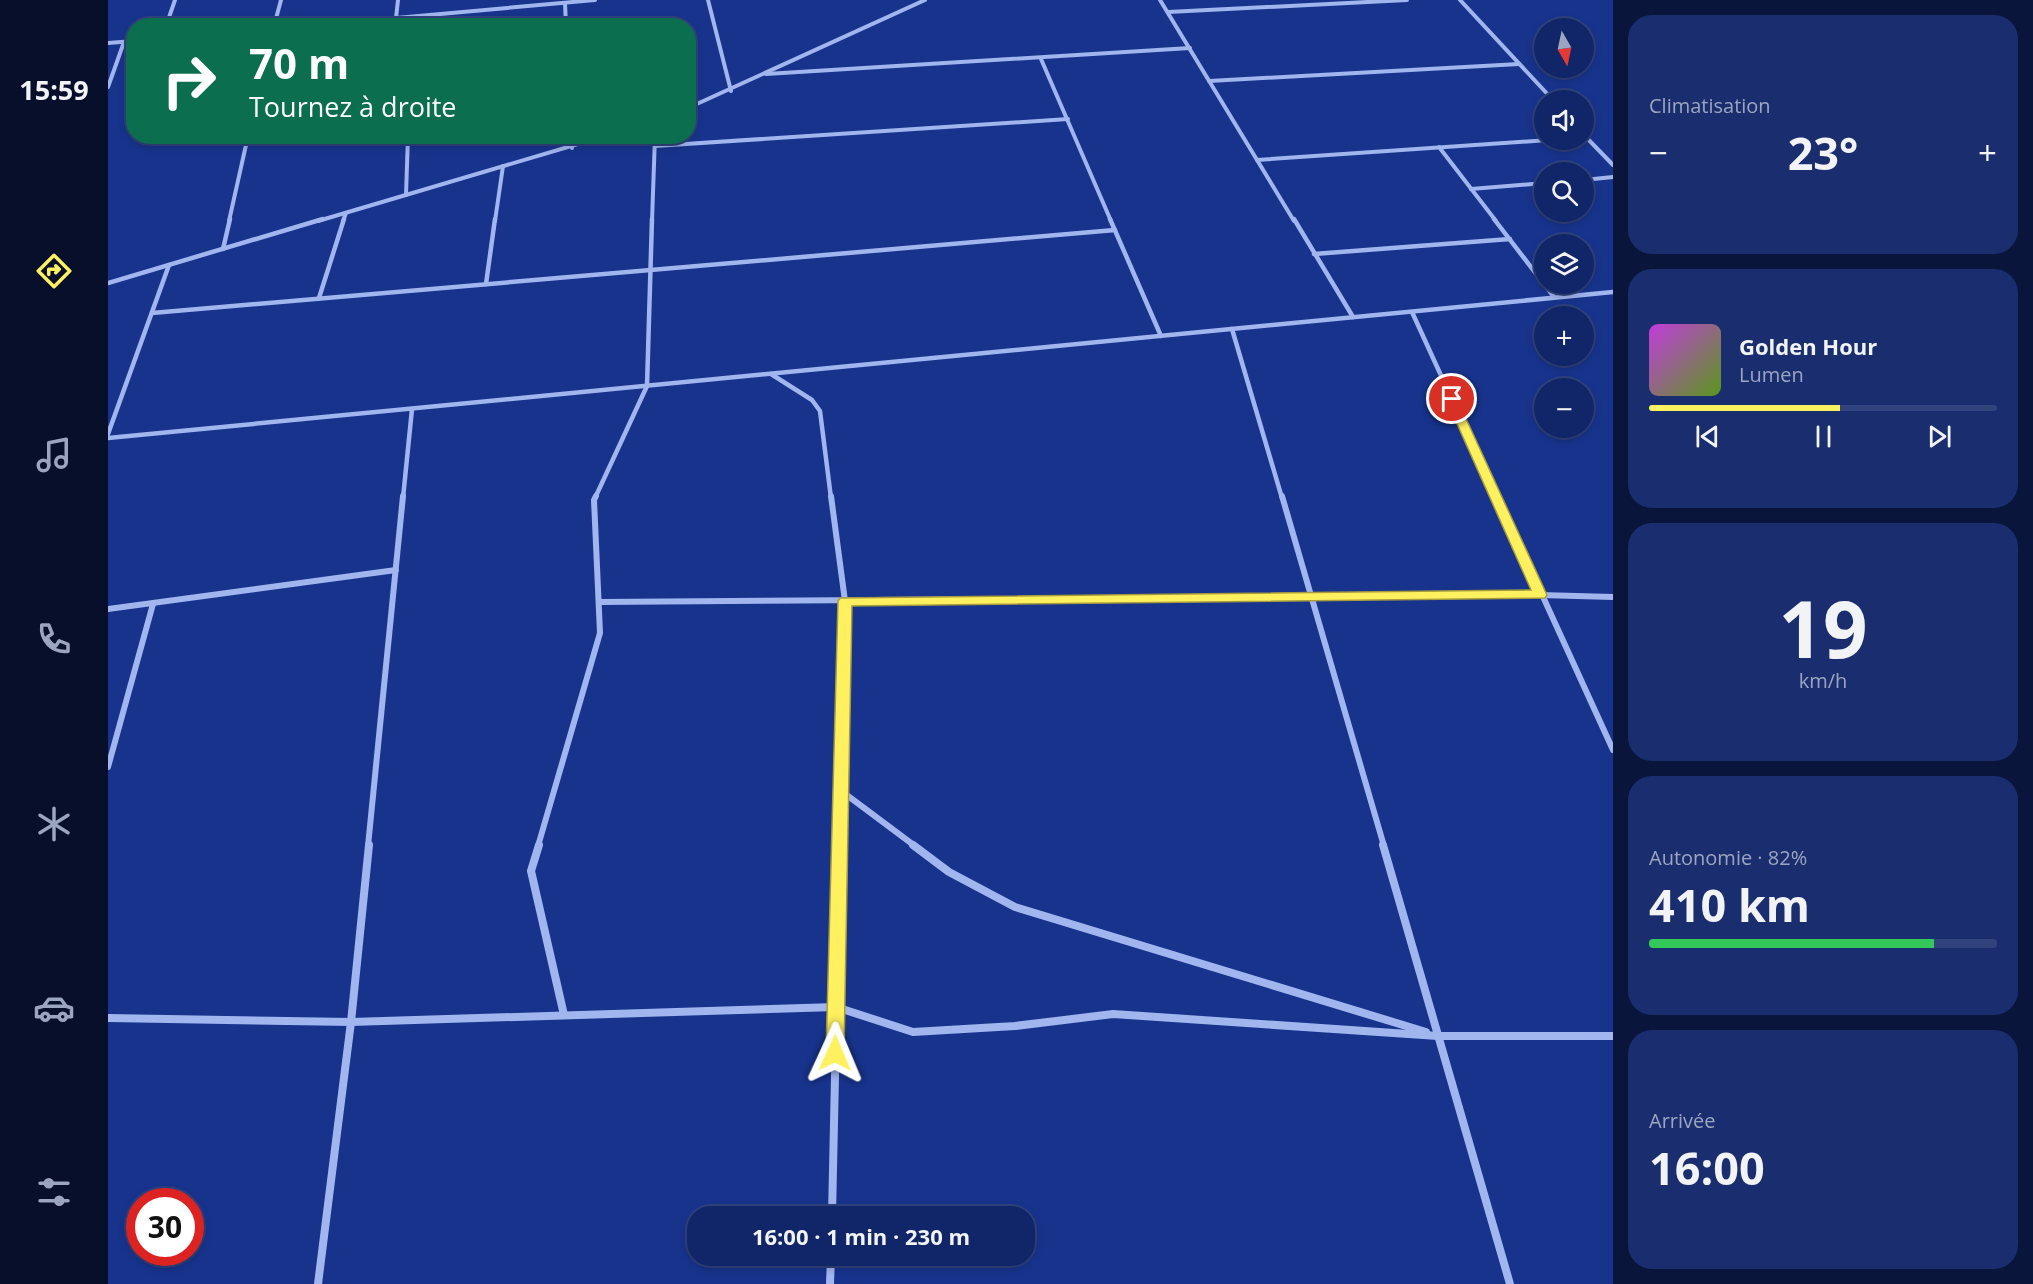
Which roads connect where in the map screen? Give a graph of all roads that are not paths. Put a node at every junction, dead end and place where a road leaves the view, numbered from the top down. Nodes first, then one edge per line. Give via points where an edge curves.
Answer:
1 (175, 0) edge
2 (281, 0) edge
3 (398, 0) edge
4 (518, 0) edge
5 (595, 0) edge
6 (708, 0) edge
7 (925, 0) edge
8 (1160, 0) edge
9 (1316, 0) edge
10 (1407, 0) edge
11 (1460, 0) edge
12 (565, 3) junction
13 (1320, 4) junction
14 (518, 7) junction
15 (1168, 12) junction
16 (412, 16) joint
17 (169, 18) edge
18 (276, 18) edge
19 (396, 18) joint
20 (566, 18) edge
21 (124, 42) joint
22 (108, 43) edge
23 (1190, 48) junction
24 (1041, 58) junction
25 (1519, 64) junction
26 (766, 74) junction
27 (1209, 81) junction
28 (108, 87) edge
29 (1544, 90) edge
30 (730, 91) junction
31 (696, 105) edge
32 (1068, 120) junction
33 (1534, 141) edge
34 (696, 143) edge
35 (247, 144) edge
36 (408, 144) edge
37 (571, 144) edge
38 (581, 144) edge
39 (687, 144) edge
40 (1594, 145) edge
41 (655, 146) joint
42 (572, 147) junction
43 (1438, 147) junction
44 (1257, 159) junction
45 (1613, 165) edge
46 (503, 166) junction
47 (1613, 177) edge
48 (1594, 179) edge
49 (1534, 184) edge
50 (1471, 189) junction
51 (406, 195) junction
52 (346, 213) junction
53 (1115, 230) junction
54 (1510, 239) junction
55 (223, 249) junction
56 (1314, 254) junction
57 (169, 265) junction
58 (651, 270) junction
59 (108, 283) edge
60 (486, 284) junction
61 (1613, 292) edge
62 (1554, 297) junction
63 (318, 298) junction
64 (1412, 312) junction
65 (152, 313) junction
66 (1353, 317) junction
67 (1232, 329) junction
68 (1161, 336) junction
69 (771, 374) junction
70 (647, 386) junction
71 (412, 409) junction
72 (108, 434) edge
73 (108, 438) edge
74 (396, 570) junction
75 (1540, 595) junction
76 (1312, 597) junction
77 (1613, 597) edge
78 (845, 601) junction
79 (599, 602) junction
80 (153, 604) junction
81 (108, 609) edge
82 (1613, 750) edge
83 (108, 767) edge
84 (840, 790) junction
85 (836, 1006) junction
86 (564, 1015) junction
87 (108, 1018) edge
88 (351, 1022) junction
89 (1438, 1035) junction
90 (1613, 1035) edge
91 (832, 1206) edge
92 (831, 1266) edge
93 (318, 1284) edge
94 (830, 1284) edge
95 (1510, 1284) edge

1 - 17 street
2 - 18 street
3 - 19 street
4 - 14 street
5 - 12 street
6 - 30 street
7 - 26 street
8 - 15 street
9 - 13 street
10 - 13 street
11 - 25 street
12 - 14 street
12 - 20 street
13 - 15 street
14 - 16 street
15 - 23 street
16 - 19 street
21 - 22 street
21 - 28 street
23 - 24 street
23 - 27 street
24 - 26 street
24 - 32 street
25 - 27 street
25 - 29 street
26 - 30 street
27 - 44 street
30 - 31 street
32 - 34 street
32 - 53 street
33 - 43 street
35 - 55 street
36 - 51 street
37 - 42 street
38 - 42 street
39 - 41 street
40 - 45 street
41 - 58 street
42 - 46 street
43 - 44 street
43 - 50 street
44 - 56 street
46 - 51 street
46 - 60 street
47 - 48 street
49 - 50 street
50 - 54 street
51 - 52 street
52 - 55 street
52 - 63 street
53 - 58 street
53 - 68 street
54 - 56 street
54 - 62 street
55 - 57 street
56 - 66 street
57 - 59 street
57 - 65 street
58 - 60 street
58 - 70 street
60 - 63 street
61 - 62 street
62 - 64 street
63 - 65 street
64 - 66 street
64 - 75 street
65 - 72 street
66 - 67 street
67 - 68 street
67 - 76 street
68 - 69 street
69 - 70 street
69 - 78 street via 812,400 820,411
70 - 71 street
70 - 79 street via 594,500
71 - 73 street
71 - 74 street
74 - 80 street
74 - 88 street
75 - 76 street
75 - 77 street
75 - 82 street
76 - 78 street
76 - 89 street
78 - 79 street
78 - 84 street
79 - 86 street via 600,633 531,871
80 - 81 street
80 - 83 street
84 - 85 street
84 - 89 street via 949,872 1015,907
85 - 86 street
85 - 89 street via 913,1032 1015,1026 1113,1014
85 - 91 street
86 - 88 street
87 - 88 street
88 - 93 street
89 - 90 street
89 - 95 street
92 - 94 street

